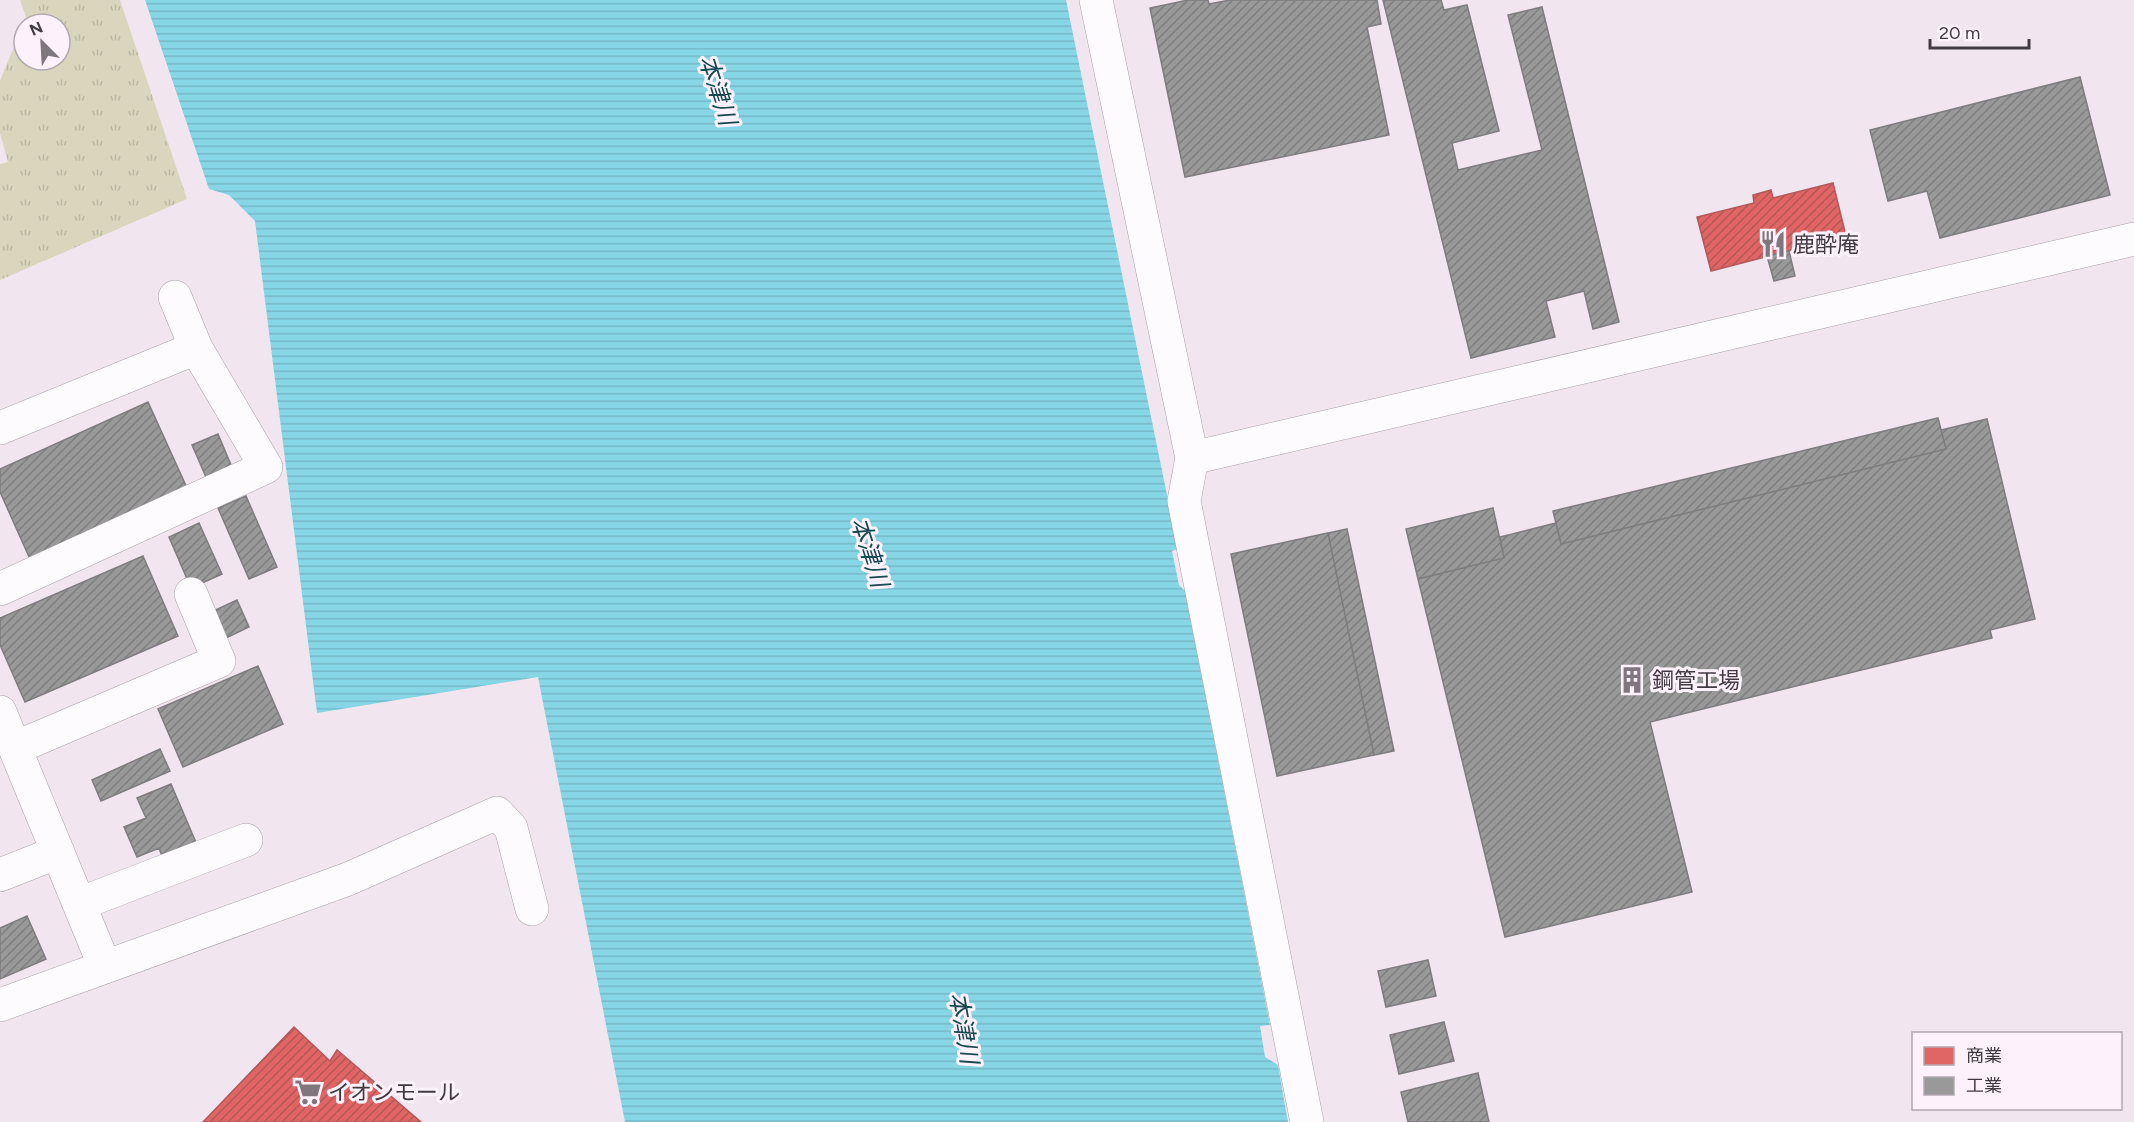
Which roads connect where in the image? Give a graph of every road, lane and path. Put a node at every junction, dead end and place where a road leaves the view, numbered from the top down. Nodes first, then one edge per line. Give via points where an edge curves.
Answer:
1 (1096, 0) edge
2 (2134, 239) edge
3 (175, 297) dead end
4 (196, 348) junction
5 (0, 428) edge
6 (1192, 458) junction
7 (0, 589) edge
8 (191, 594) dead end
9 (0, 712) edge
10 (15, 748) junction
11 (246, 840) dead end
12 (58, 852) junction
13 (0, 875) edge
14 (80, 904) junction
15 (532, 909) dead end
16 (105, 967) junction
17 (0, 1005) edge
18 (1307, 1122) edge

1 - 6 street
2 - 6 street
3 - 4 street
4 - 5 street
4 - 7 street via 266,467
6 - 18 street via 1184,501
8 - 10 street via 219,661
9 - 10 street
10 - 12 street
11 - 14 street
12 - 13 street
12 - 14 street
14 - 16 street
15 - 16 street via 512,828 497,813 348,879
16 - 17 street

